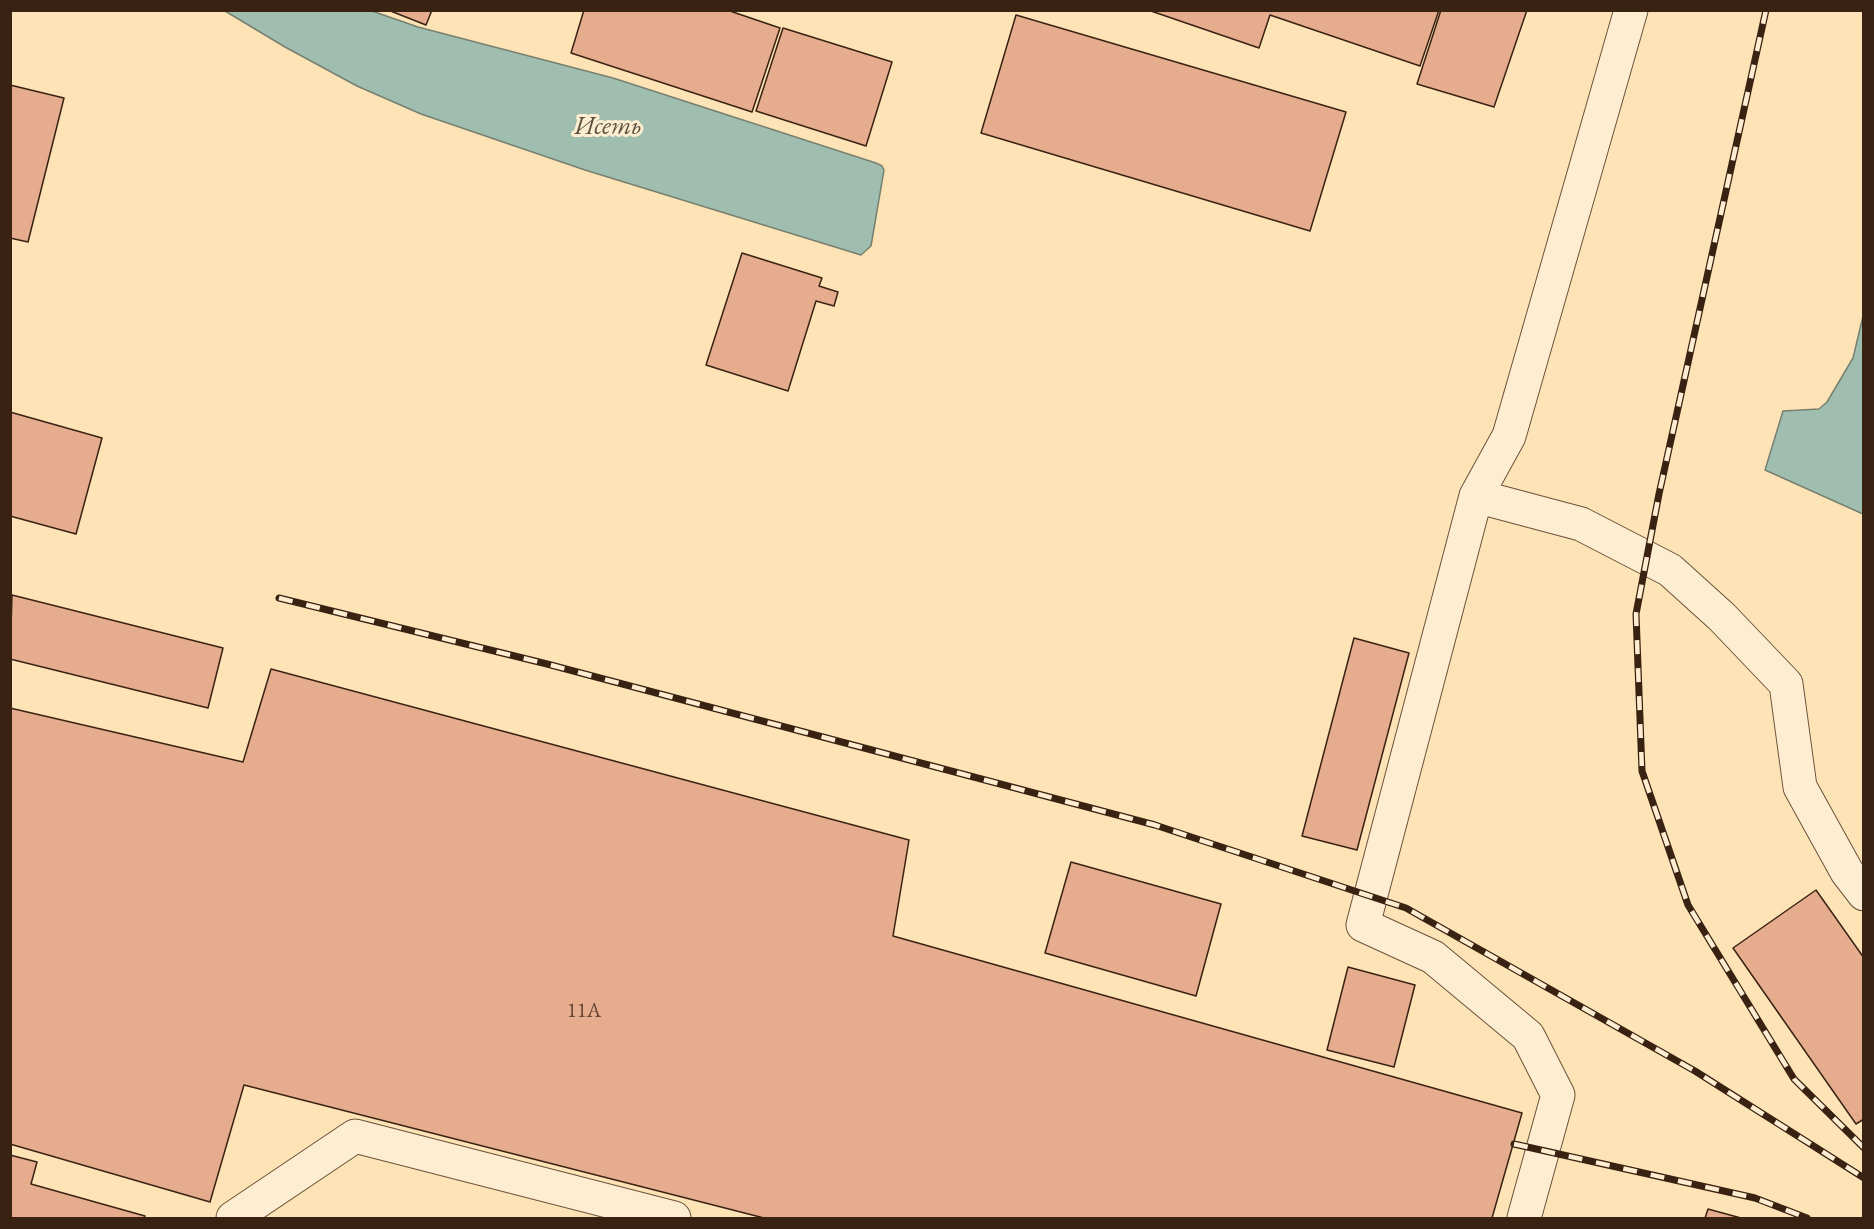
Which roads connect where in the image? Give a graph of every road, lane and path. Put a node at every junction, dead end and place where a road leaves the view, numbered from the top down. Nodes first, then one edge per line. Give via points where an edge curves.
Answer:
1 (1631, 10) edge
2 (1476, 496) junction
3 (1863, 894) edge
4 (233, 1218) edge
5 (674, 1218) edge
6 (1524, 1218) edge

1 - 2 lane via 1509,436
2 - 3 lane via 1581,524 1670,570 1722,617 1786,684 1800,787
2 - 6 lane via 1363,925 1433,957 1528,1036 1558,1095
4 - 5 lane via 355,1136

